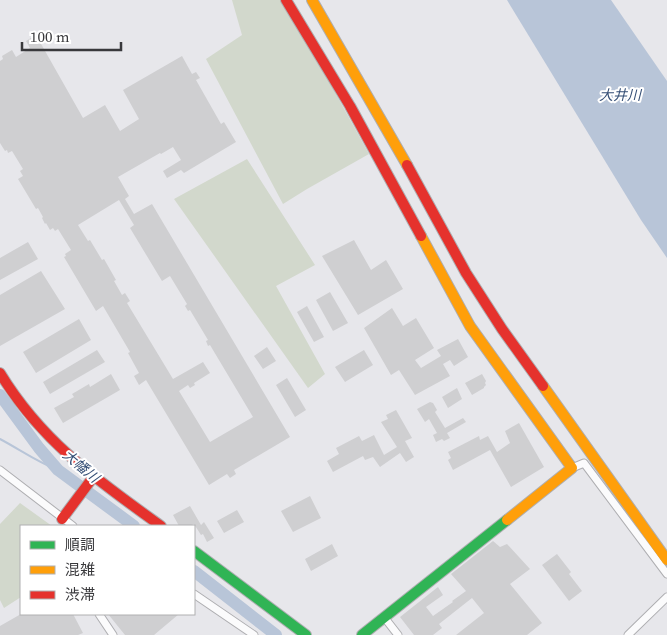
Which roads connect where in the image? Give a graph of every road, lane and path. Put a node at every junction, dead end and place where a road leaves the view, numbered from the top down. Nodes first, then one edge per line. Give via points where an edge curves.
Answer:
1 (286, 0) edge
2 (312, 0) edge
3 (0, 373) edge
4 (572, 468) junction
5 (0, 470) edge
6 (94, 476) junction
7 (62, 519) junction
8 (71, 525) edge
9 (160, 525) edge
10 (195, 552) edge
11 (667, 560) edge
12 (667, 574) edge
13 (195, 595) edge
14 (667, 597) edge
15 (100, 615) edge
16 (384, 617) junction
17 (113, 635) edge
18 (254, 635) edge
19 (306, 635) edge
20 (362, 635) edge
21 (398, 635) edge
22 (628, 635) edge

1 - 4 street via 350,106 470,326
2 - 11 street via 466,273 502,329
3 - 6 street via 21,406 42,430
4 - 12 street via 584,463
4 - 16 street
5 - 7 street
6 - 7 street
6 - 9 street
7 - 8 street
10 - 19 street
13 - 18 street
14 - 22 street
15 - 17 street
16 - 20 street
16 - 21 street

